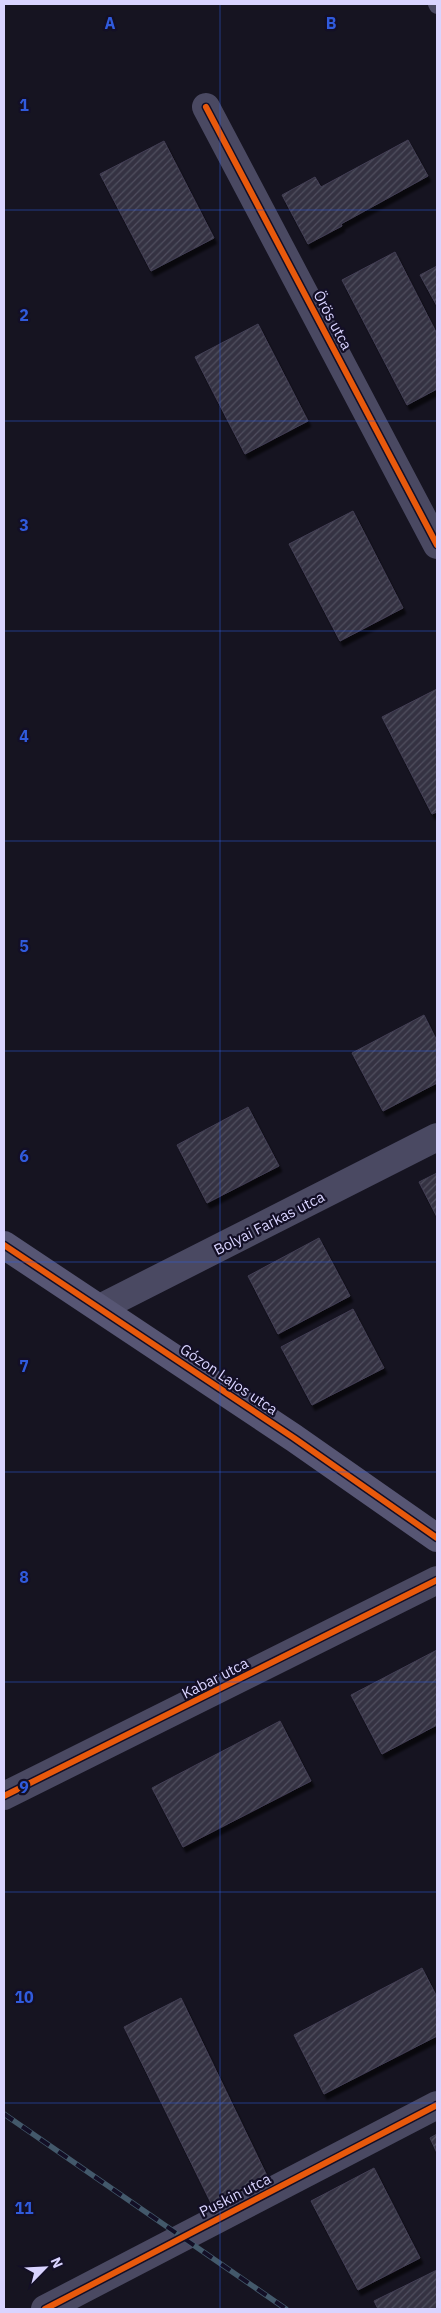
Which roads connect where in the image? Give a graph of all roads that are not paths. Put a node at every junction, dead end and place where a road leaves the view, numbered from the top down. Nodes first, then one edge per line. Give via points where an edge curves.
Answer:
1 (206, 107) dead end
2 (437, 545) edge
3 (437, 1137) edge
4 (4, 1245) edge
5 (100, 1308) junction
6 (437, 1538) edge
7 (437, 1580) edge
8 (4, 1796) edge
9 (437, 2105) edge
10 (45, 2309) edge

1 - 2 street, Örös utca
3 - 5 street, Bolyai Farkas utca
4 - 5 main road, Gózon Lajos utca
5 - 6 main road, Gózon Lajos utca
7 - 8 street, Kabar utca
9 - 10 street, Puskin utca

